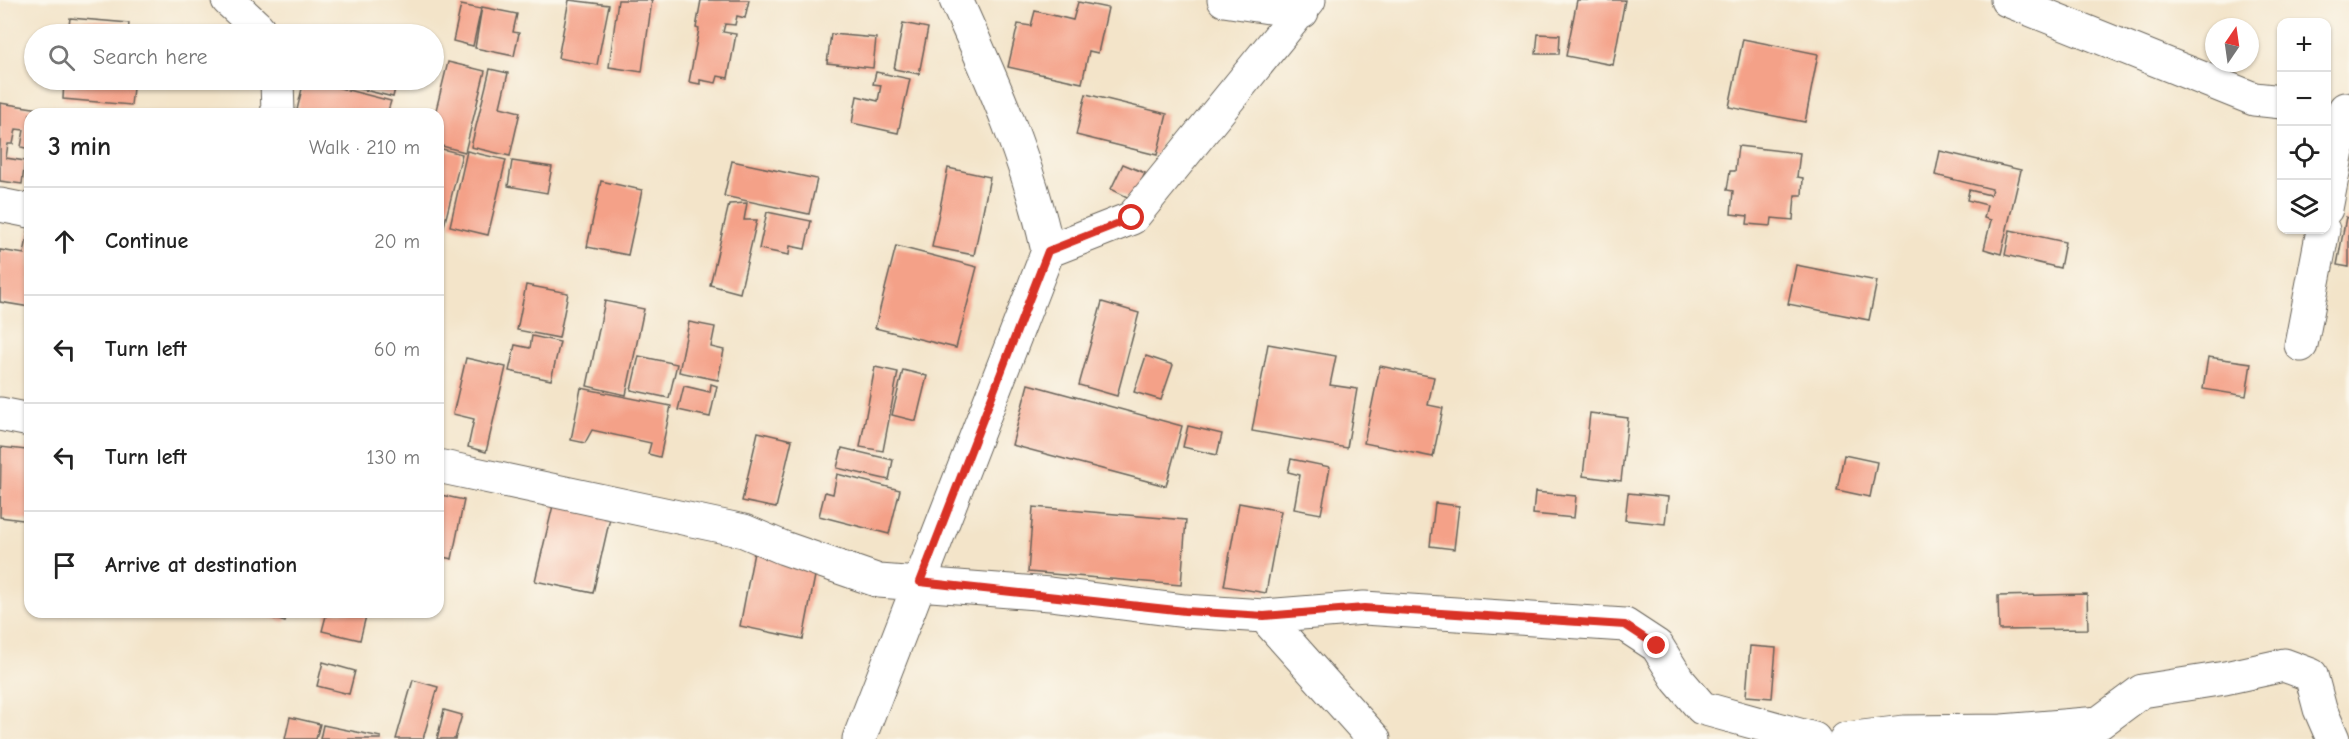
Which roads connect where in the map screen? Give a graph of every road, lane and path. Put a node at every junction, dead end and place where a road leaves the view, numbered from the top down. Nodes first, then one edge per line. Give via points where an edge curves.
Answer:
1 (228, 0) edge
2 (956, 0) edge
3 (1224, 0) edge
4 (2007, 0) edge
5 (1306, 6) edge
6 (254, 24) edge
7 (277, 90) edge
8 (2277, 101) edge
9 (278, 108) edge
10 (2340, 108) edge
11 (2330, 180) edge
12 (0, 206) edge
13 (24, 211) edge
14 (2322, 234) edge
15 (1048, 251) junction
16 (2301, 345) dead end
17 (0, 414) edge
18 (24, 419) edge
19 (444, 467) edge
20 (920, 582) junction
21 (1264, 616) junction
22 (859, 739) edge
23 (1374, 739) edge
24 (1814, 739) edge
25 (1846, 739) edge
26 (2333, 739) edge

1 - 6 street
2 - 15 street via 1006,112 1037,201
3 - 5 street
4 - 8 street via 2254,99
5 - 15 street via 1132,218
7 - 9 street
10 - 11 street
12 - 13 street
14 - 16 street
15 - 20 street
17 - 18 street
19 - 20 street via 744,531 879,581
20 - 21 street
20 - 22 street
21 - 23 street
21 - 24 street via 1364,608 1625,625 1657,646 1702,708
25 - 26 street via 1905,732 2098,723 2142,691 2284,665 2311,675

